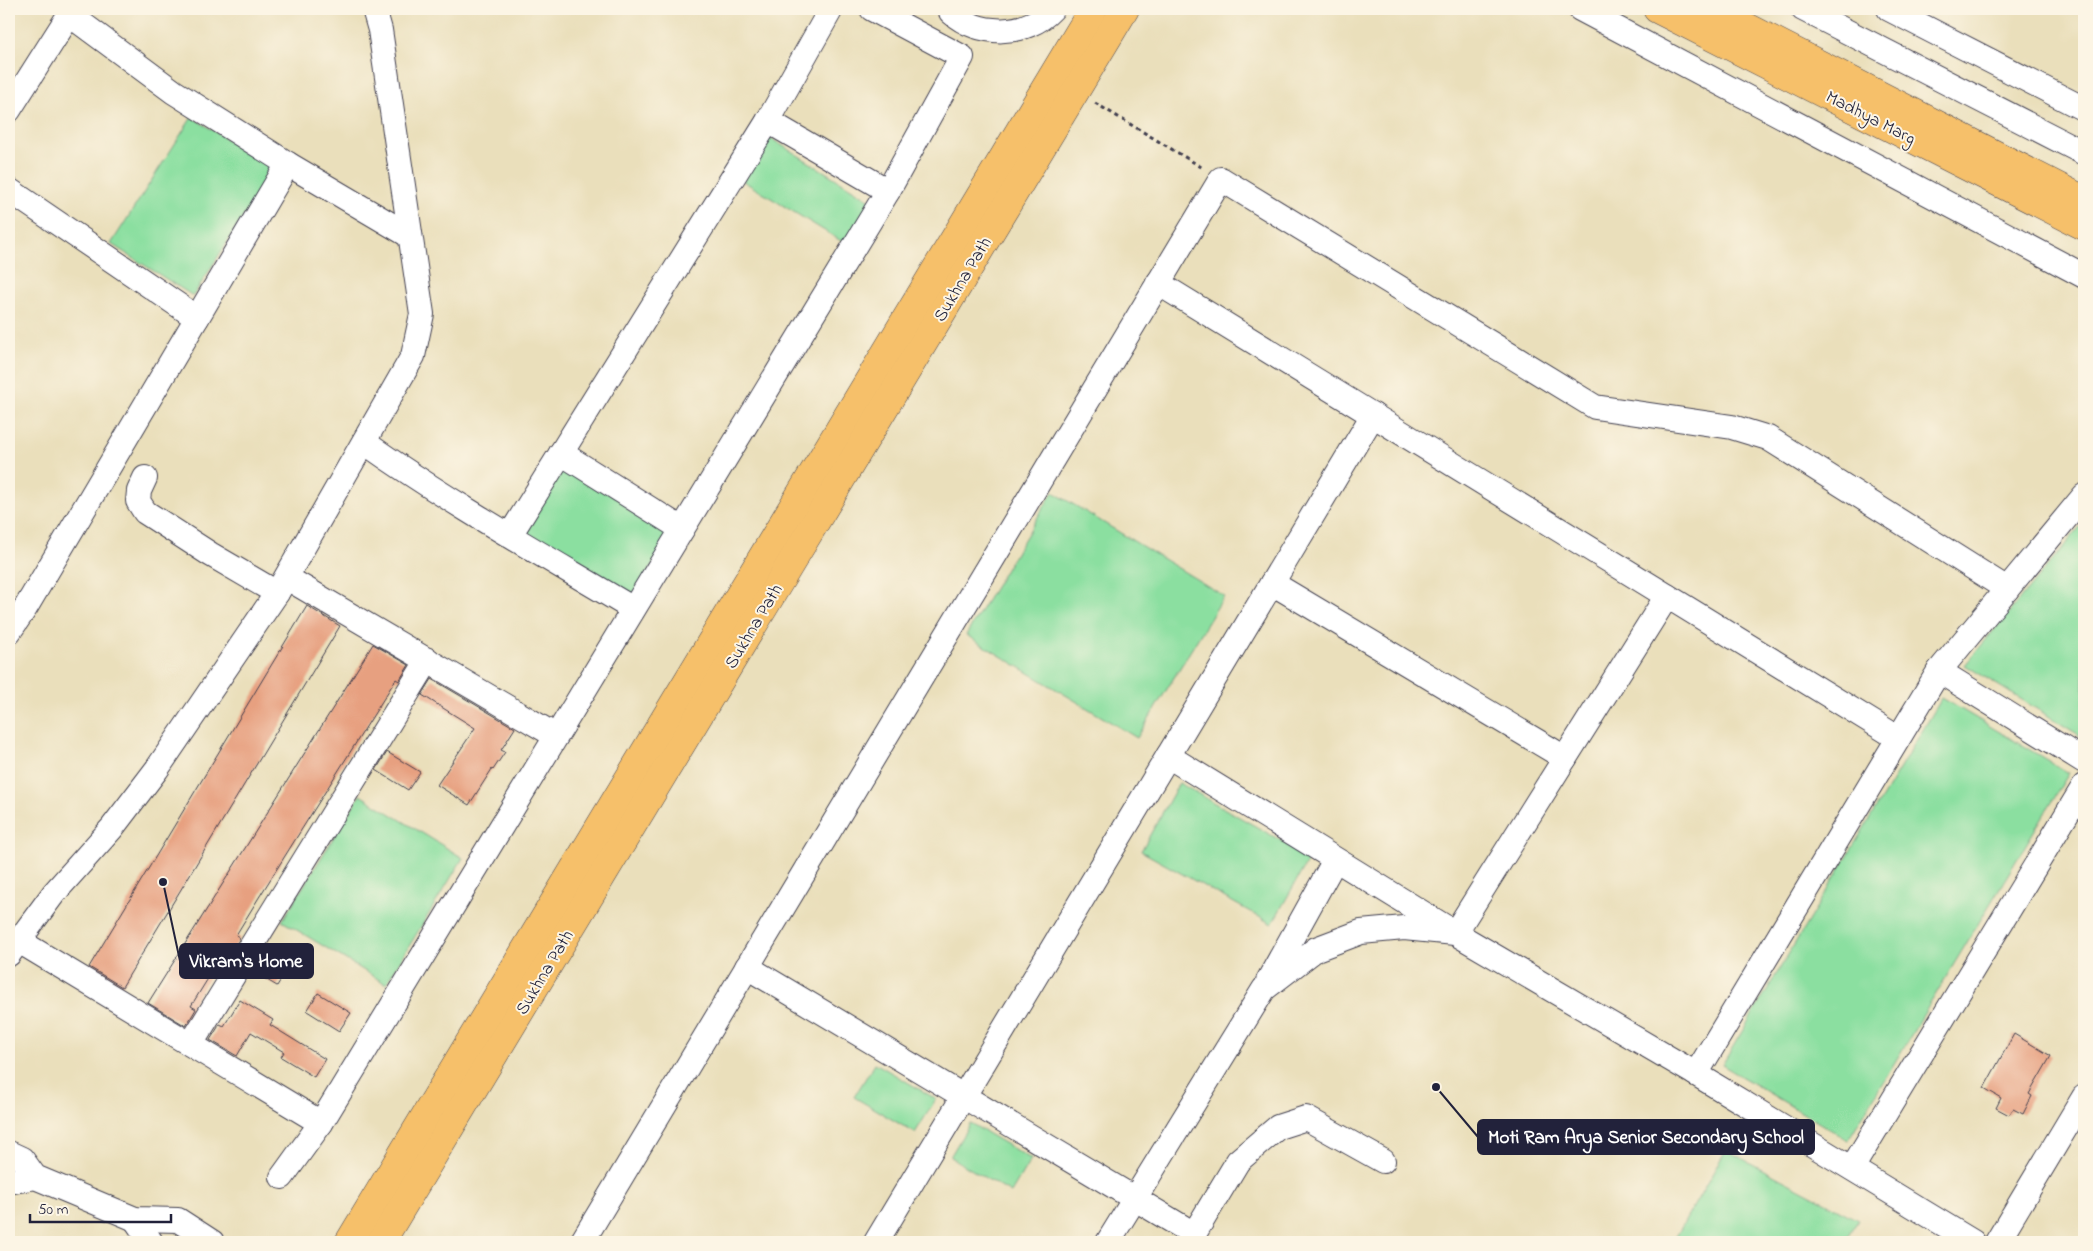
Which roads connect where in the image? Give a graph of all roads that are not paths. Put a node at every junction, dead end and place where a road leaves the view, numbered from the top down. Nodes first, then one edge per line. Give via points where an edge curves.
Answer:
1 (374, 9) edge
2 (831, 9) edge
3 (872, 9) edge
4 (953, 9) edge
5 (1052, 9) edge
6 (1093, 9) edge
7 (1125, 9) edge
8 (1580, 9) edge
9 (1657, 9) edge
10 (1712, 9) edge
11 (1803, 9) edge
12 (1889, 9) edge
13 (71, 12) edge
14 (2084, 109) edge
15 (9, 110) edge
16 (768, 121) junction
17 (2084, 153) edge
18 (288, 164) junction
19 (9, 190) edge
20 (888, 191) junction
21 (2084, 200) edge
22 (2084, 226) edge
23 (410, 236) junction
24 (2084, 276) edge
25 (1158, 283) junction
26 (197, 318) junction
27 (1373, 415) junction
28 (364, 442) junction
29 (561, 453) junction
30 (145, 478) dead end
31 (2084, 496) edge
32 (682, 529) junction
33 (510, 535) junction
34 (1272, 583) junction
35 (282, 586) junction
36 (2007, 589) junction
37 (1667, 596) junction
38 (17, 601) edge
39 (634, 609) junction
40 (9, 632) edge
41 (428, 660) junction
42 (1939, 671) junction
43 (556, 736) junction
44 (1898, 738) junction
45 (1168, 756) junction
46 (1565, 758) junction
47 (2084, 761) edge
48 (2084, 786) edge
49 (1335, 860) junction
50 (1455, 933) junction
51 (14, 947) edge
52 (747, 967) junction
53 (1264, 989) junction
54 (191, 1044) junction
55 (1696, 1074) junction
56 (963, 1097) junction
57 (2084, 1097) edge
58 (320, 1123) junction
59 (9, 1153) edge
60 (1383, 1161) dead end
61 (1852, 1168) junction
62 (35, 1177) junction
63 (282, 1177) dead end
64 (9, 1182) edge
65 (1134, 1199) junction
66 (136, 1219) junction
67 (1192, 1238) edge
68 (384, 1240) edge
69 (151, 1242) edge
70 (212, 1242) edge
71 (349, 1242) edge
72 (582, 1242) edge
73 (876, 1242) edge
74 (1108, 1242) edge
75 (1973, 1242) edge
76 (1997, 1242) edge

1 - 23 street via 380,30
2 - 16 street
3 - 20 street via 962,57
4 - 5 street via 951,12 958,18 976,26 1012,30 1030,25
6 - 71 main road, Sukhna Path
7 - 68 main road, Sukhna Path
8 - 24 street
9 - 22 main road, Madhya Marg
10 - 21 main road, Madhya Marg
11 - 17 street
12 - 14 street
13 - 15 street
13 - 18 street via 174,92
16 - 20 street
16 - 29 street
18 - 23 street
18 - 26 street
19 - 26 street
20 - 32 street
23 - 28 street via 422,314 413,356
25 - 27 street
25 - 36 street via 1221,179 1595,407 1732,427 1768,438
25 - 52 street
26 - 38 street
27 - 34 street
27 - 37 street
28 - 33 street
28 - 35 street
29 - 32 street
29 - 33 street
30 - 35 street via 138,501 145,512 210,554
31 - 36 street
32 - 39 street
33 - 39 street
34 - 45 street
34 - 46 street
35 - 41 street
35 - 51 street via 157,769
36 - 42 street
37 - 44 street
37 - 46 street
38 - 40 street
39 - 43 street
41 - 43 street
41 - 54 street
42 - 44 street
42 - 47 street
43 - 58 street
44 - 55 street
45 - 49 street
45 - 56 street
46 - 50 street
48 - 61 street
49 - 50 street
49 - 53 street
50 - 53 street via 1404,928 1362,932 1316,949
50 - 55 street
51 - 54 street
52 - 56 street
52 - 72 street
53 - 65 street
54 - 58 street
55 - 61 street
56 - 65 street
56 - 73 street
57 - 76 street
58 - 63 street
59 - 62 street via 22,1159
60 - 67 street via 1306,1118 1278,1127 1238,1161
61 - 75 street
62 - 64 street
62 - 66 street
65 - 67 street
65 - 74 street
66 - 69 street
66 - 70 street via 178,1220

